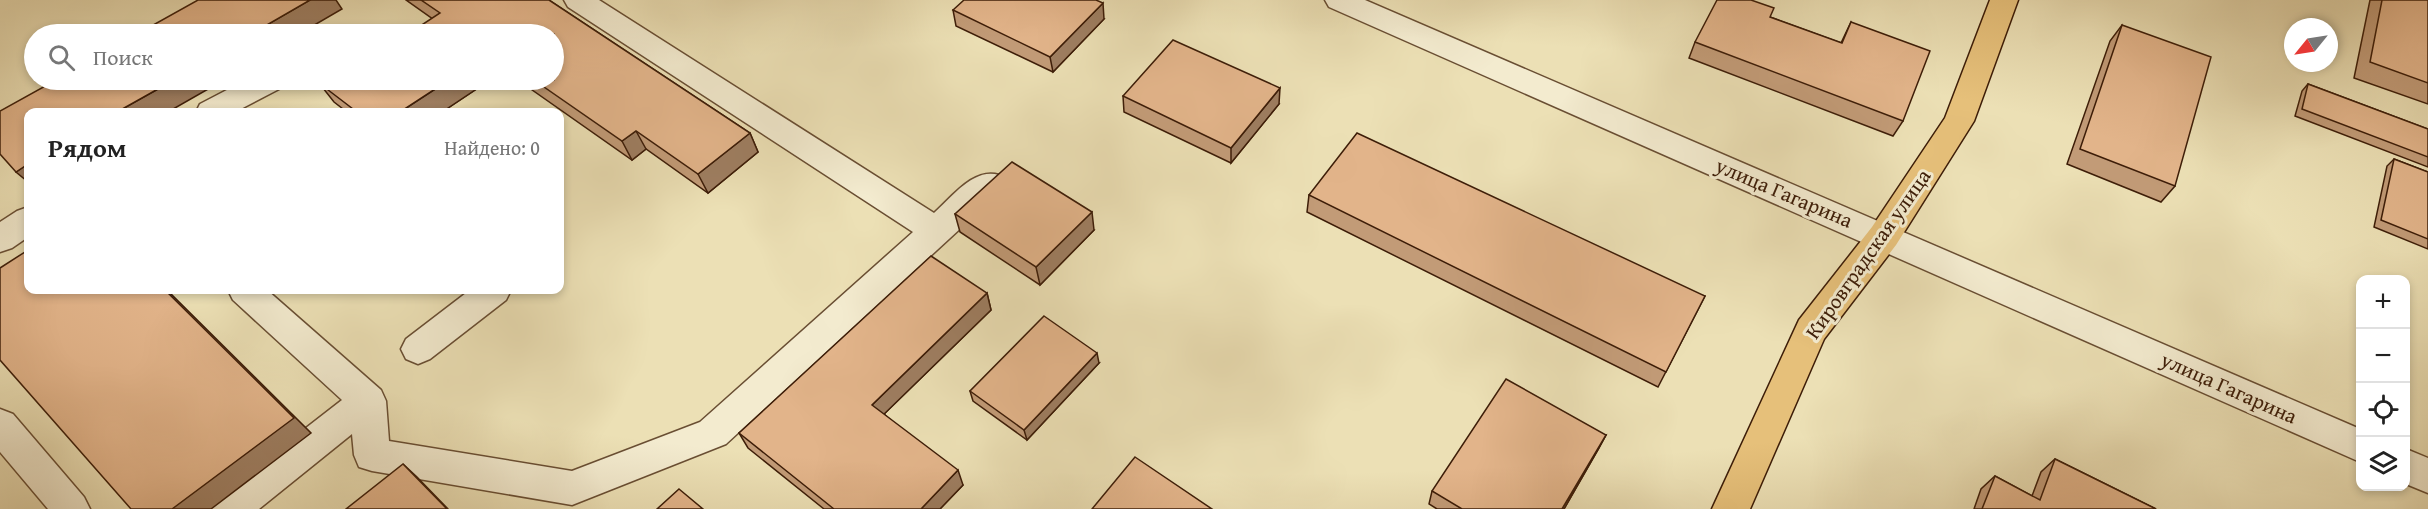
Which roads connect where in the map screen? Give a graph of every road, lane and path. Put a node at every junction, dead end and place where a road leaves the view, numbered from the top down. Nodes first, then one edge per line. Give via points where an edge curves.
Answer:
1 (578, 0) edge
2 (1339, 0) edge
3 (2004, 0) edge
4 (263, 90) edge
5 (253, 105) edge
6 (235, 108) edge
7 (1002, 172) edge
8 (24, 223) edge
9 (936, 231) junction
10 (1884, 236) junction
11 (0, 239) edge
12 (249, 294) edge
13 (489, 294) edge
14 (418, 349) dead end
15 (368, 401) junction
16 (0, 425) edge
17 (2356, 444) edge
18 (2410, 468) edge
19 (2428, 476) edge
20 (579, 499) edge
21 (71, 509) edge
22 (230, 509) edge
23 (1731, 509) edge

1 - 9 street
2 - 10 street, улица Гагарина
3 - 10 main road, Кировградская улица via 1959,121
4 - 5 street
5 - 6 street
7 - 9 street
8 - 11 street
9 - 20 street via 713,433
10 - 17 street, улица Гагарина
10 - 23 main road, Кировградская улица via 1811,330
12 - 15 street
13 - 14 street
15 - 20 street via 372,455
15 - 22 street
16 - 21 street
18 - 19 street

